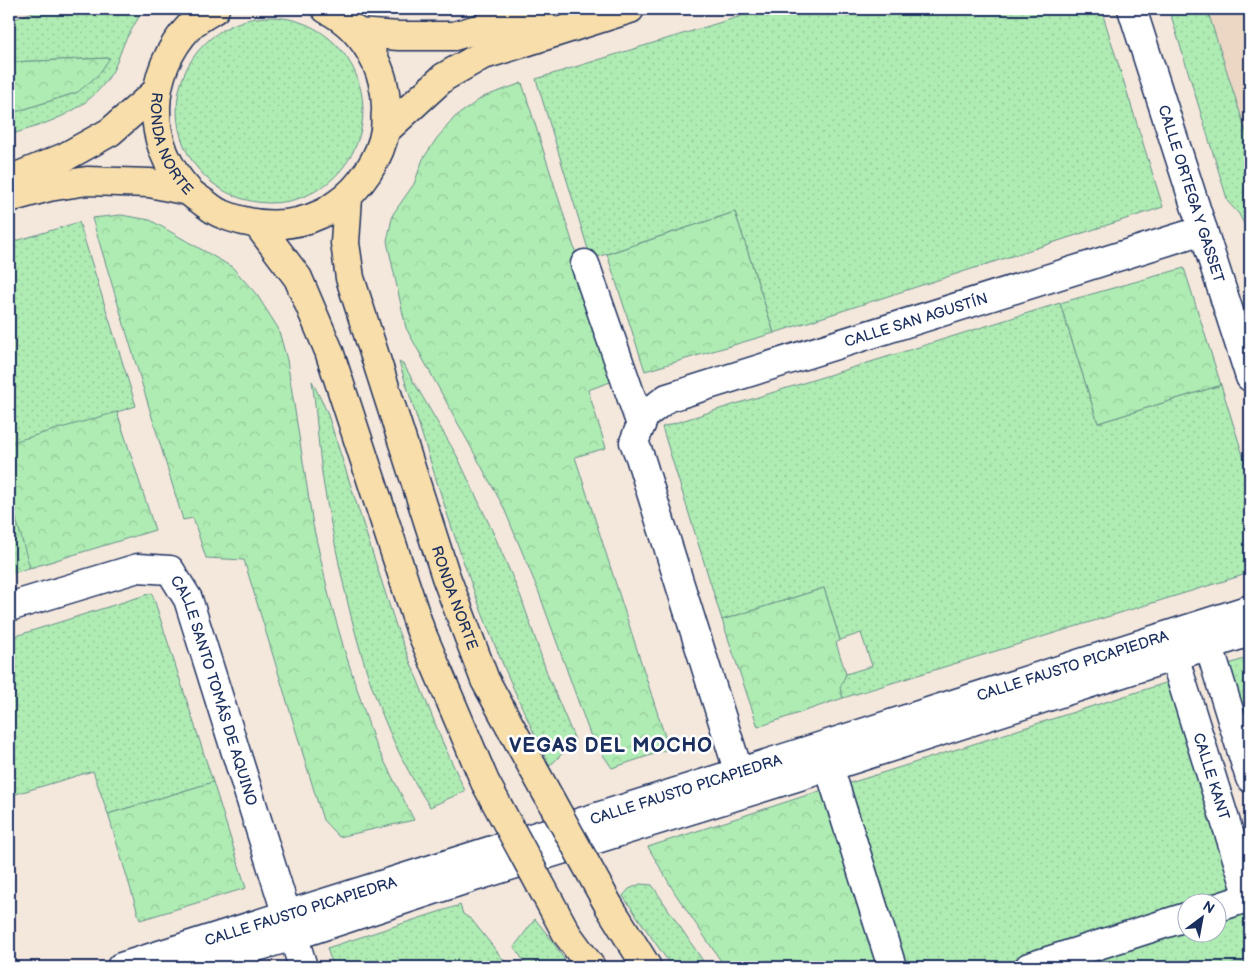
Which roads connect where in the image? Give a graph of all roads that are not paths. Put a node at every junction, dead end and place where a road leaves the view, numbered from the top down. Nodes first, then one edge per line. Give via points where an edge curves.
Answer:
1 (215, 9) edge
2 (326, 9) edge
3 (545, 9) edge
4 (630, 9) edge
5 (1132, 9) edge
6 (192, 17) edge
7 (357, 33) junction
8 (156, 92) junction
9 (385, 131) junction
10 (9, 180) edge
11 (188, 191) junction
12 (348, 197) junction
13 (9, 198) edge
14 (258, 225) junction
15 (1203, 230) junction
16 (585, 264) dead end
17 (1250, 377) edge
18 (641, 425) junction
19 (9, 607) edge
20 (1250, 609) edge
21 (1250, 632) edge
22 (1209, 646) junction
23 (1174, 656) junction
24 (829, 767) junction
25 (1250, 778) edge
26 (742, 783) junction
27 (1250, 897) edge
28 (1226, 905) edge
29 (1176, 920) edge
30 (290, 926) junction
31 (121, 967) edge
32 (190, 967) edge
33 (303, 967) edge
34 (591, 967) edge
35 (647, 967) edge
36 (892, 967) edge
37 (1029, 967) edge

1 - 6 main road, RONDA NORTE
2 - 7 main road, RONDA NORTE via 337,14
3 - 7 main road via 454,36
4 - 9 main road via 482,56 444,77
5 - 15 street, CALLE ORTEGA Y GASSET
6 - 8 main road, RONDA NORTE via 168,56
7 - 9 main road, RONDA NORTE via 377,62 386,96
8 - 10 main road via 110,132 66,157
8 - 11 main road, RONDA NORTE via 156,128 168,162
9 - 12 main road, RONDA NORTE via 372,167
11 - 13 main road via 150,183 87,181 49,186
11 - 14 main road, RONDA NORTE via 220,214
12 - 14 main road, RONDA NORTE via 321,214 290,224
12 - 35 main road, RONDA NORTE, bridge via 345,243 350,278 443,568 485,680
14 - 34 main road, bridge via 298,278 329,351 420,629 485,782 567,934
15 - 17 street, CALLE ORTEGA Y GASSET
15 - 18 street, CALLE SAN AGUSTÍN via 667,398 645,415
16 - 18 street, CALLE SAN AGUSTÍN
18 - 26 street, CALLE SAN AGUSTÍN via 634,442
19 - 30 street, CALLE SANTO TOMÁS DE AQUINO via 138,568 170,570 188,599
20 - 26 street, CALLE FAUSTO PICAPIEDRA
21 - 22 street, CALLE FAUSTO PICAPIEDRA
22 - 23 street, CALLE FAUSTO PICAPIEDRA
22 - 25 street
23 - 24 street, CALLE FAUSTO PICAPIEDRA
23 - 27 street, CALLE KANT
24 - 26 street, CALLE FAUSTO PICAPIEDRA
24 - 36 street
26 - 30 street, CALLE FAUSTO PICAPIEDRA via 458,882
27 - 28 street
29 - 37 street
30 - 31 street, CALLE FAUSTO PICAPIEDRA
30 - 32 street, CALLE FAUSTO PICAPIEDRA
30 - 33 street

